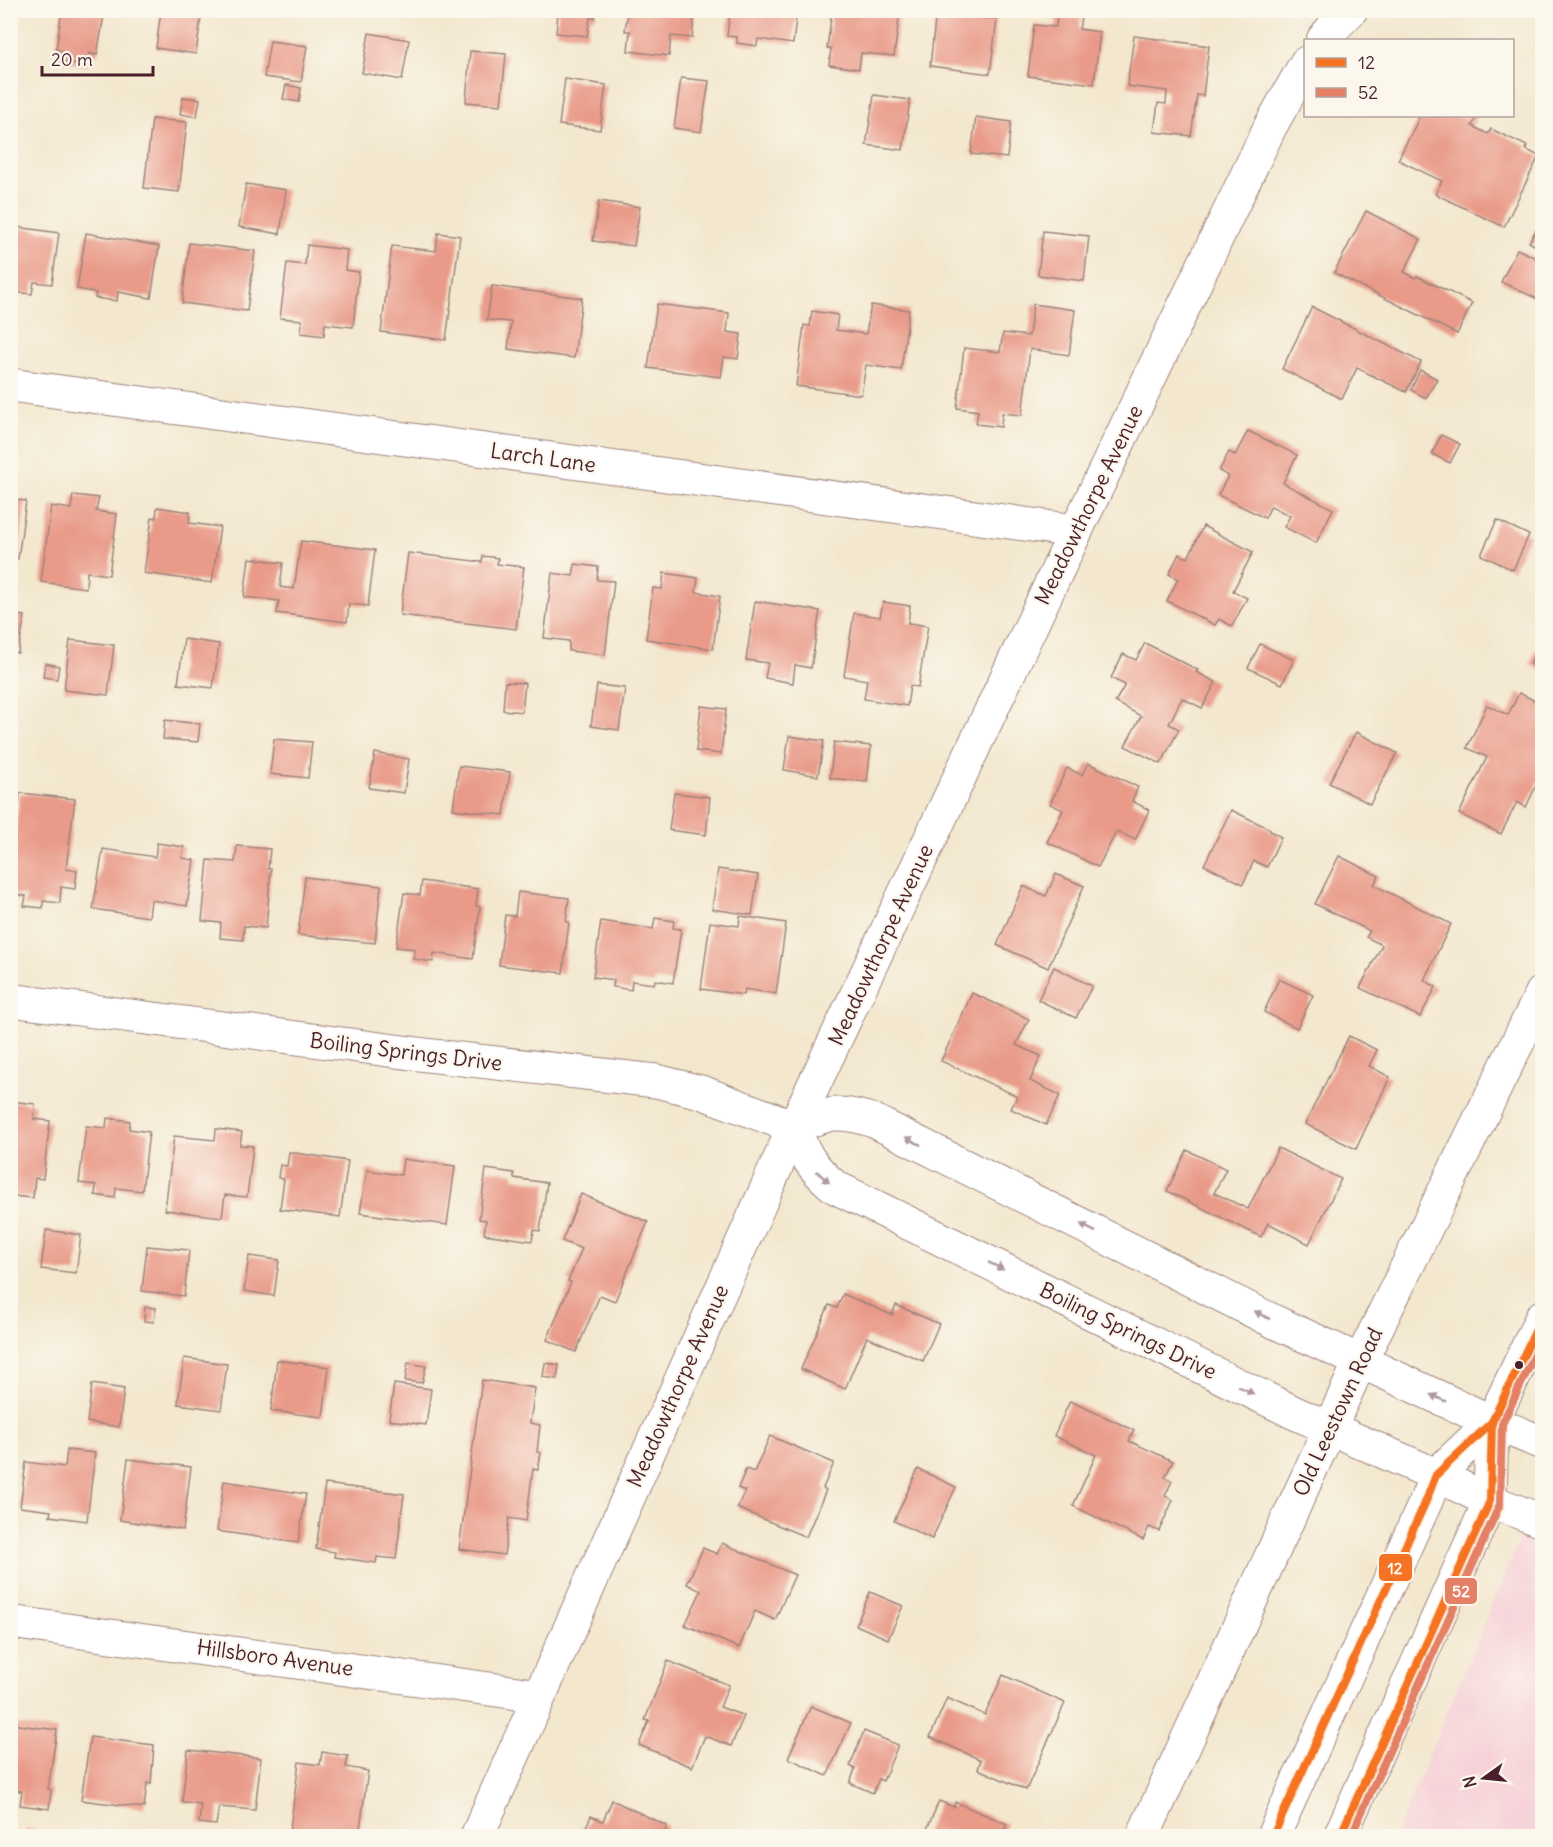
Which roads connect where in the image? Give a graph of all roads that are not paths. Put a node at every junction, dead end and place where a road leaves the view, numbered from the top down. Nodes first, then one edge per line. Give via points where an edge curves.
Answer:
1 (1351, 10) edge
2 (1324, 39) edge
3 (1304, 65) edge
4 (10, 385) edge
5 (1076, 531) junction
6 (1542, 993) edge
7 (10, 1000) edge
8 (794, 1127) junction
9 (1542, 1317) edge
10 (1360, 1362) junction
11 (1492, 1422) junction
12 (1330, 1428) junction
13 (1542, 1443) edge
14 (1436, 1475) junction
15 (1490, 1501) junction
16 (1542, 1521) edge
17 (10, 1622) edge
18 (539, 1695) junction
19 (477, 1836) edge
20 (1143, 1836) edge
21 (1274, 1836) edge
22 (1340, 1836) edge

1 - 2 street
3 - 5 street, Meadowthorpe Avenue via 1270,127
4 - 5 street, Larch Lane
5 - 8 street, Meadowthorpe Avenue
6 - 10 street, Old Leestown Road
7 - 8 street, Boiling Springs Drive via 656,1081 701,1092
10 -> 8 street via 874,1121 836,1113
8 -> 12 street, Boiling Springs Drive via 809,1161 835,1187
8 - 18 street, Meadowthorpe Avenue
9 - 11 street
11 -> 10 street
10 - 12 street, Old Leestown Road
11 - 13 street
11 - 14 street
11 - 15 street
12 - 14 street, Boiling Springs Drive
12 - 20 street, Old Leestown Road
14 - 15 street, Boiling Springs Drive
14 - 21 street
15 - 16 street, Boiling Springs Drive
15 - 22 street
17 - 18 street, Hillsboro Avenue
18 - 19 street, Meadowthorpe Avenue

